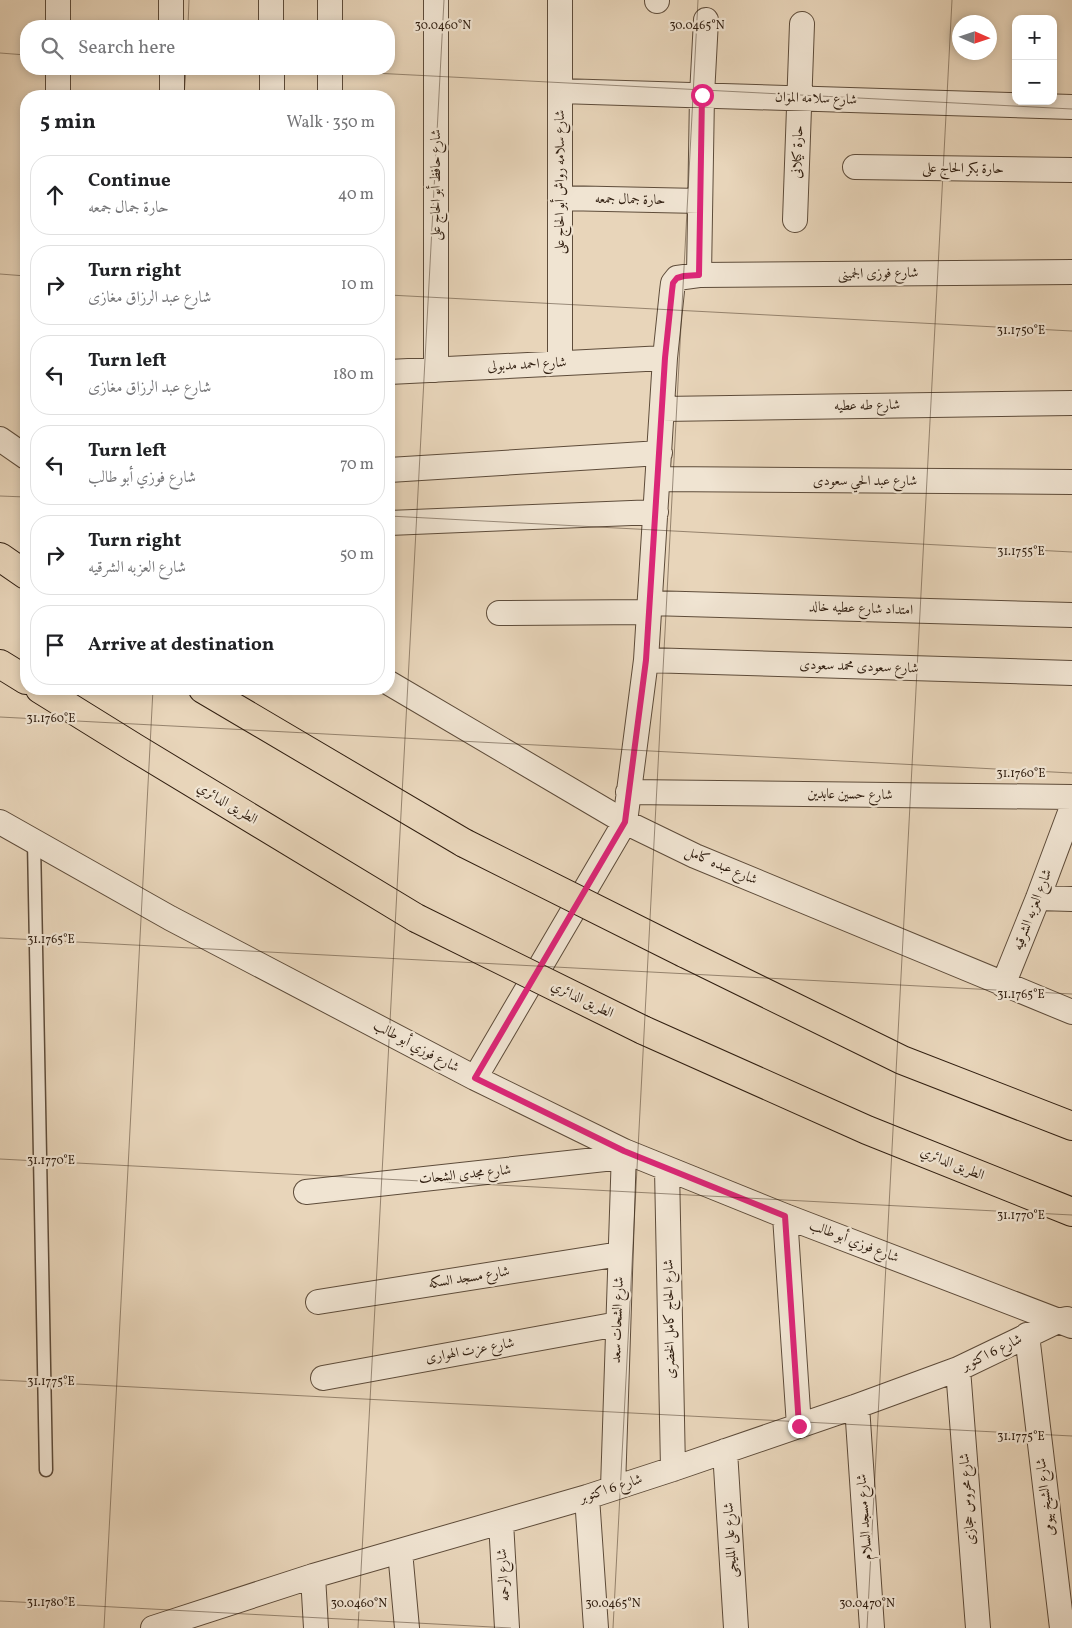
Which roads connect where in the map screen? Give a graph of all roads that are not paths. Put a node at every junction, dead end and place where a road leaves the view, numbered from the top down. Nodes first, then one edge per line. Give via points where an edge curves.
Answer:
1 (58, 0) edge
2 (171, 0) edge
3 (271, 0) edge
4 (330, 0) edge
5 (436, 0) edge
6 (560, 0) edge
7 (58, 20) edge
8 (171, 20) edge
9 (272, 20) edge
10 (330, 20) edge
11 (706, 20) dead end
12 (802, 24) dead end
13 (58, 75) edge
14 (172, 75) edge
15 (272, 75) edge
16 (330, 75) edge
17 (58, 90) edge
18 (172, 90) edge
19 (272, 90) edge
20 (330, 90) edge
21 (560, 91) junction
22 (702, 95) junction
23 (799, 98) junction
24 (1072, 107) edge
25 (855, 168) dead end
26 (1072, 170) edge
27 (560, 198) junction
28 (700, 201) junction
29 (795, 220) dead end
30 (1072, 272) edge
31 (692, 276) junction
32 (665, 358) junction
33 (560, 364) junction
34 (436, 370) junction
35 (395, 372) edge
36 (1072, 403) edge
37 (662, 410) junction
38 (0, 439) edge
39 (20, 453) edge
40 (660, 453) junction
41 (395, 470) edge
42 (658, 479) junction
43 (1072, 482) edge
44 (656, 512) junction
45 (395, 522) edge
46 (0, 557) edge
47 (20, 571) edge
48 (650, 608) junction
49 (499, 613) dead end
50 (1072, 615) edge
51 (646, 660) junction
52 (0, 664) edge
53 (1072, 673) edge
54 (20, 676) edge
55 (395, 687) edge
56 (50, 695) edge
57 (213, 695) edge
58 (628, 792) junction
59 (1072, 797) edge
60 (1072, 807) edge
61 (0, 822) edge
62 (625, 822) junction
63 (34, 842) junction
64 (1065, 844) edge
65 (1038, 898) junction
66 (1072, 900) edge
67 (1003, 985) junction
68 (1067, 1008) edge
69 (475, 1078) junction
70 (1072, 1126) edge
71 (624, 1154) junction
72 (666, 1169) junction
73 (306, 1192) dead end
74 (1071, 1212) edge
75 (785, 1216) junction
76 (620, 1254) junction
77 (318, 1302) dead end
78 (1067, 1322) edge
79 (618, 1324) junction
80 (1027, 1335) junction
81 (958, 1369) junction
82 (323, 1378) dead end
83 (858, 1406) junction
84 (799, 1426) junction
85 (726, 1451) junction
86 (673, 1469) junction
87 (46, 1470) dead end
88 (613, 1488) junction
89 (587, 1497) junction
90 (501, 1522) junction
91 (400, 1551) junction
92 (313, 1576) junction
93 (193, 1622) edge
94 (153, 1628) edge
95 (316, 1628) edge
96 (407, 1628) edge
97 (508, 1628) edge
98 (596, 1628) edge
99 (736, 1628) edge
100 (872, 1628) edge
101 (978, 1628) edge
102 (1062, 1628) edge

1 - 7 street
2 - 8 street
3 - 9 street
4 - 10 street
5 - 34 street, شارع حافظ أبو الحاج على
6 - 21 street, شارع سلامه رواش أبو الحاج على
11 - 22 street
12 - 23 street, حارة كيلانى
13 - 17 street
14 - 18 street
15 - 19 street
16 - 20 street
21 - 22 street, شارع سلامه الموان
21 - 27 street, شارع سلامه رواش أبو الحاج على
22 - 23 street, شارع سلامه الموان
22 - 28 street
23 - 24 street, شارع سلامه الموان
23 - 29 street, حارة كيلانى
25 - 26 street, حارة بكر الحاج على
27 - 28 street, حارة جمال جمعه
27 - 33 street, شارع سلامه رواش أبو الحاج على
28 - 31 street
30 - 31 street, شارع فوزى الجمينى
31 - 32 street via 677,278 673,283
32 - 33 street, شارع احمد مدبولى
32 - 37 street
33 - 34 street, شارع احمد مدبولى
34 - 35 street, شارع احمد مدبولى
36 - 37 street, شارع طه عطيه
37 - 40 street
38 - 39 street
40 - 41 street
40 - 42 street
42 - 43 street, شارع عبد الحي سعودى
42 - 44 street
44 - 45 street
44 - 48 street
46 - 47 highway
48 - 49 street, امتداد شارع عطيه خالد
48 - 50 street, امتداد شارع عطيه خالد
48 - 51 street
51 - 53 street, شارع سعودى محمد سعودى
51 - 58 street
52 - 54 highway
55 - 62 street, شارع عبده كامل
56 - 74 highway, الطريق الدائري, bridge via 416,918 643,1030 867,1130
57 - 70 highway, bridge via 464,843 902,1060
58 - 59 street, شارع حسين عابدين
58 - 62 street
60 - 64 street, شارع العزبه الشرقيه
61 - 63 street, شارع فوزي أبو طالب
62 - 67 street, شارع عبده كامل via 695,856
62 - 69 street
63 - 69 street, شارع فوزي أبو طالب
63 - 87 lane
64 - 65 street, شارع العزبه الشرقيه
65 - 66 street
65 - 67 street, شارع العزبه الشرقيه
67 - 68 street, شارع عبده كامل
69 - 71 street, شارع فوزي أبو طالب
71 - 72 street, شارع فوزي أبو طالب
71 - 73 street, شارع مجدى الشحات
71 - 76 street, شارع الشحات سعد
72 - 75 street, شارع فوزي أبو طالب
72 - 86 street, شارع الحاج كامل الخضرى
75 - 78 street, شارع فوزي أبو طالب
75 - 84 street
76 - 77 street, شارع مسجد السكه
76 - 79 street, شارع الشحات سعد
78 - 80 street, شارع 6 اكتوبر
79 - 82 street, شارع عزت الهوارى
79 - 88 street, شارع الشحات سعد
80 - 81 street, شارع 6 اكتوبر
80 - 102 street, شارع الشيخ بيومى
81 - 83 street, شارع 6 اكتوبر
81 - 101 street, شارع محروس حجازى
83 - 84 street, شارع 6 اكتوبر
83 - 100 street, شارع مسجد السلام
84 - 85 street, شارع 6 اكتوبر
85 - 86 street, شارع 6 اكتوبر
85 - 99 street, شارع على المليجى
86 - 88 street, شارع 6 اكتوبر
88 - 89 street, شارع 6 اكتوبر
89 - 90 street, شارع 6 اكتوبر
89 - 98 street
90 - 91 street, شارع 6 اكتوبر
90 - 97 street, شارع الرحمه
91 - 92 street, شارع 6 اكتوبر
91 - 96 street
92 - 93 street, شارع 6 اكتوبر
92 - 95 street
93 - 94 street, شارع 6 اكتوبر

